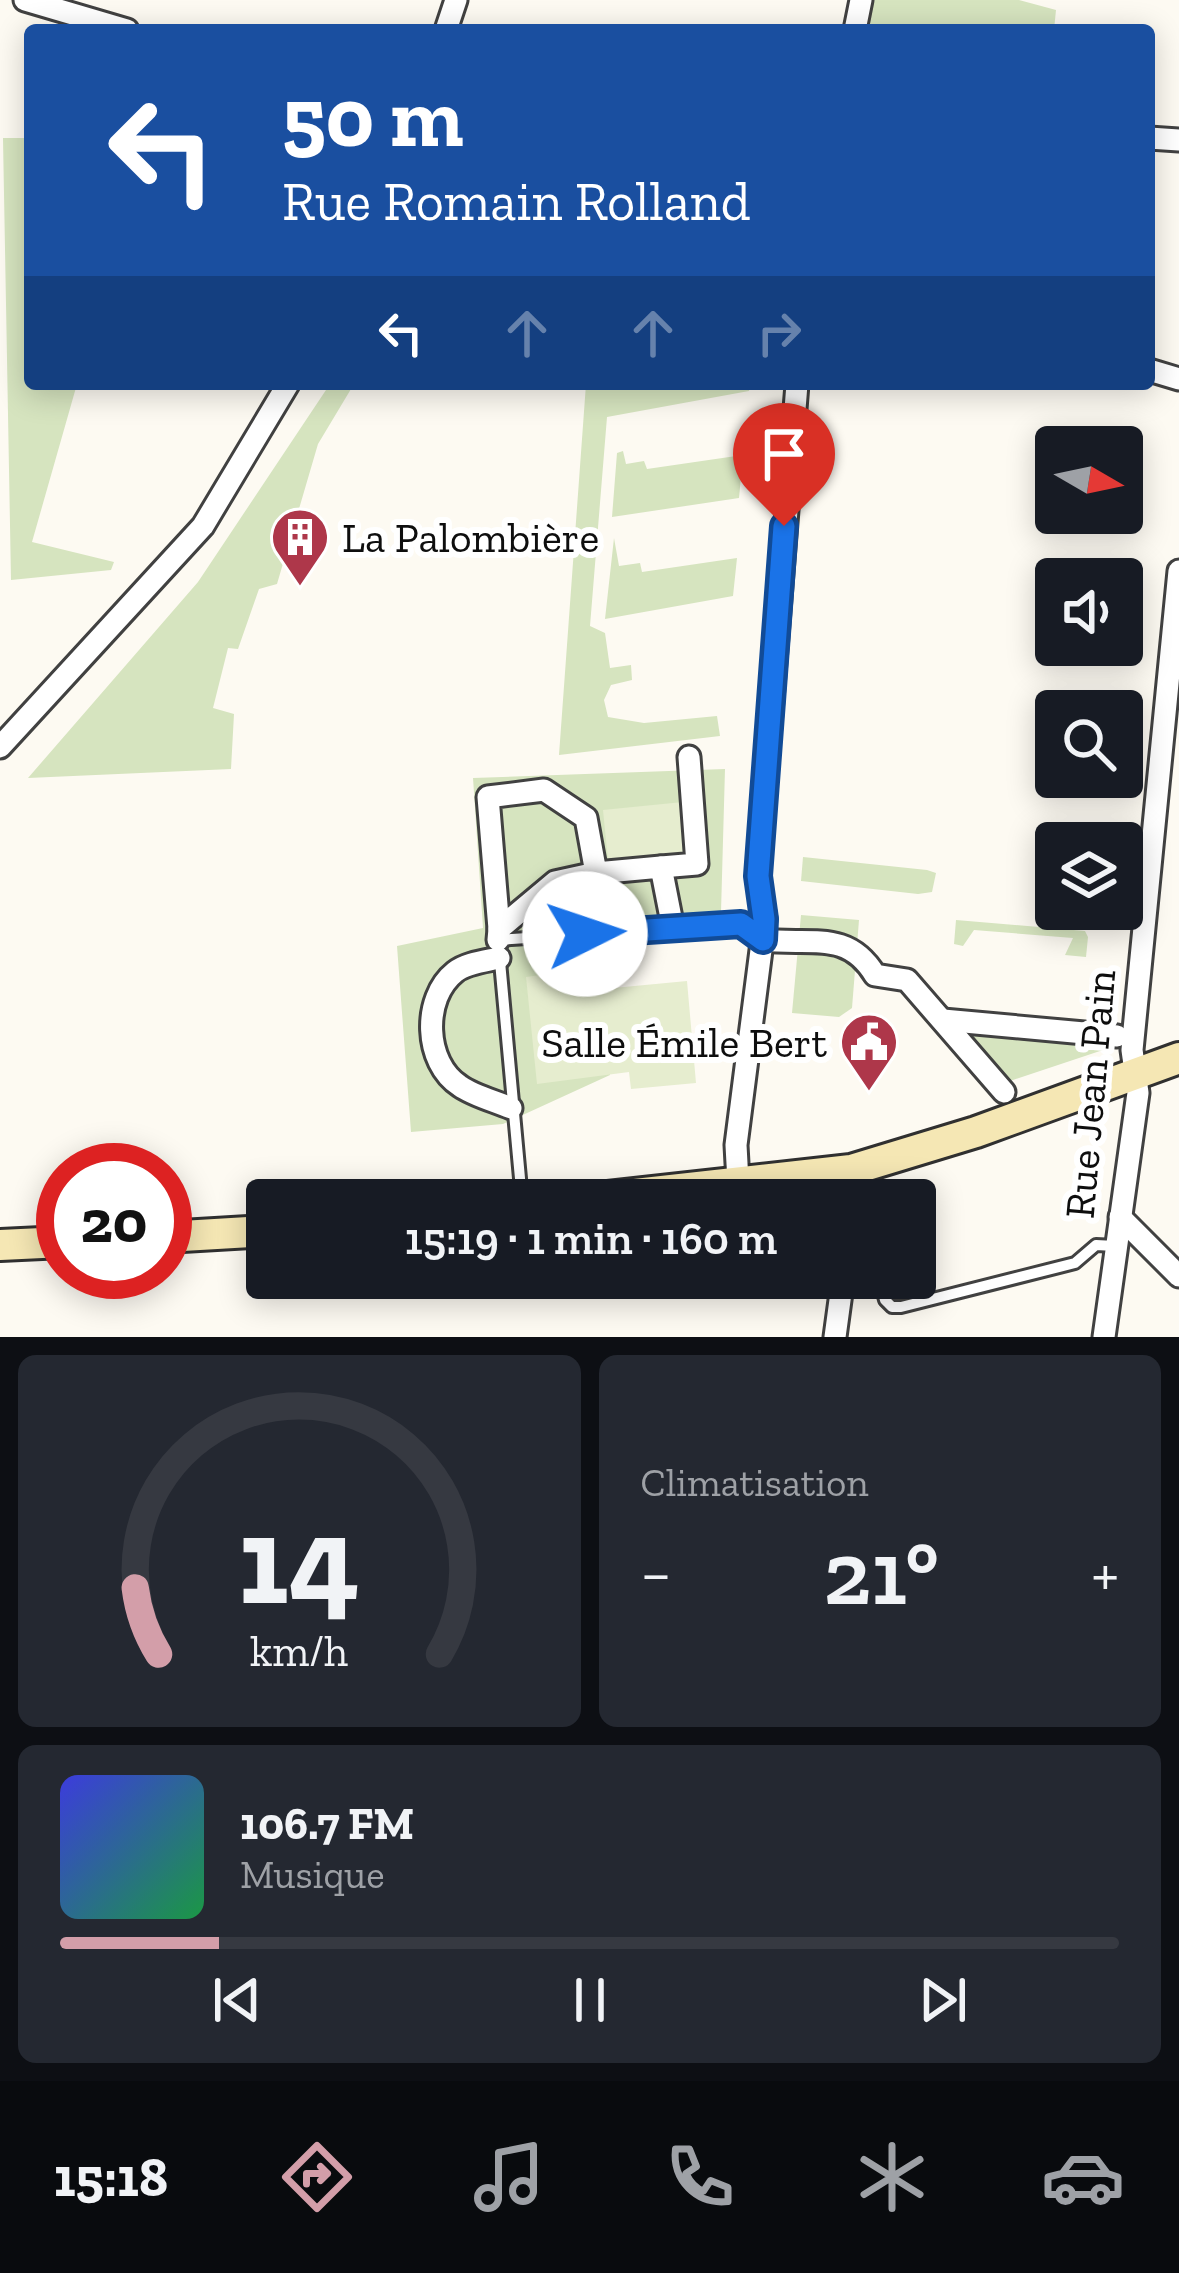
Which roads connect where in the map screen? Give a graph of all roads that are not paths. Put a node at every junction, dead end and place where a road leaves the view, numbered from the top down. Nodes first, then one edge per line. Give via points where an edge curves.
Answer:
1 (25, 0) edge
2 (107, 24) edge
3 (284, 390) edge
4 (796, 390) edge
5 (1179, 571) edge
6 (0, 747) edge
7 (689, 757) dead end
8 (662, 867) junction
9 (596, 873) junction
10 (673, 928) junction
11 (763, 940) junction
12 (499, 942) junction
13 (943, 1021) junction
14 (1117, 1036) dead end
15 (1179, 1058) edge
16 (1136, 1076) junction
17 (1004, 1092) dead end
18 (511, 1108) junction
19 (519, 1179) edge
20 (738, 1179) edge
21 (864, 1179) edge
22 (1120, 1217) junction
23 (246, 1232) edge
24 (192, 1235) edge
25 (36, 1243) edge
26 (0, 1245) edge
27 (1115, 1246) junction
28 (1179, 1276) edge
29 (936, 1297) edge
30 (840, 1299) edge
31 (884, 1299) edge
32 (929, 1299) edge
33 (835, 1337) edge
34 (1104, 1337) edge

1 - 2 street
3 - 6 street via 203,526
4 - 11 street via 758,876
5 - 16 street, Rue Jean Pain via 1132,1050
7 - 8 street via 697,864
8 - 9 street
8 - 10 street
9 - 12 street via 555,882
9 - 12 street via 586,818 544,790 488,796
10 - 11 lane via 741,924
10 - 12 lane
11 - 13 street via 845,945 875,975 908,980
11 - 20 street
12 - 18 lane
12 - 18 street via 440,988 430,1023 439,1062 457,1085
13 - 14 street
13 - 17 street
15 - 16 street
16 - 21 street
16 - 22 street, Rue Jean Pain
18 - 19 lane
22 - 27 street, Rue Jean Pain
22 - 28 street
23 - 24 street
25 - 26 street
27 - 29 lane via 1096,1245 1075,1263
27 - 34 street, Rue Jean Pain
30 - 33 street
31 - 32 lane via 892,1307

